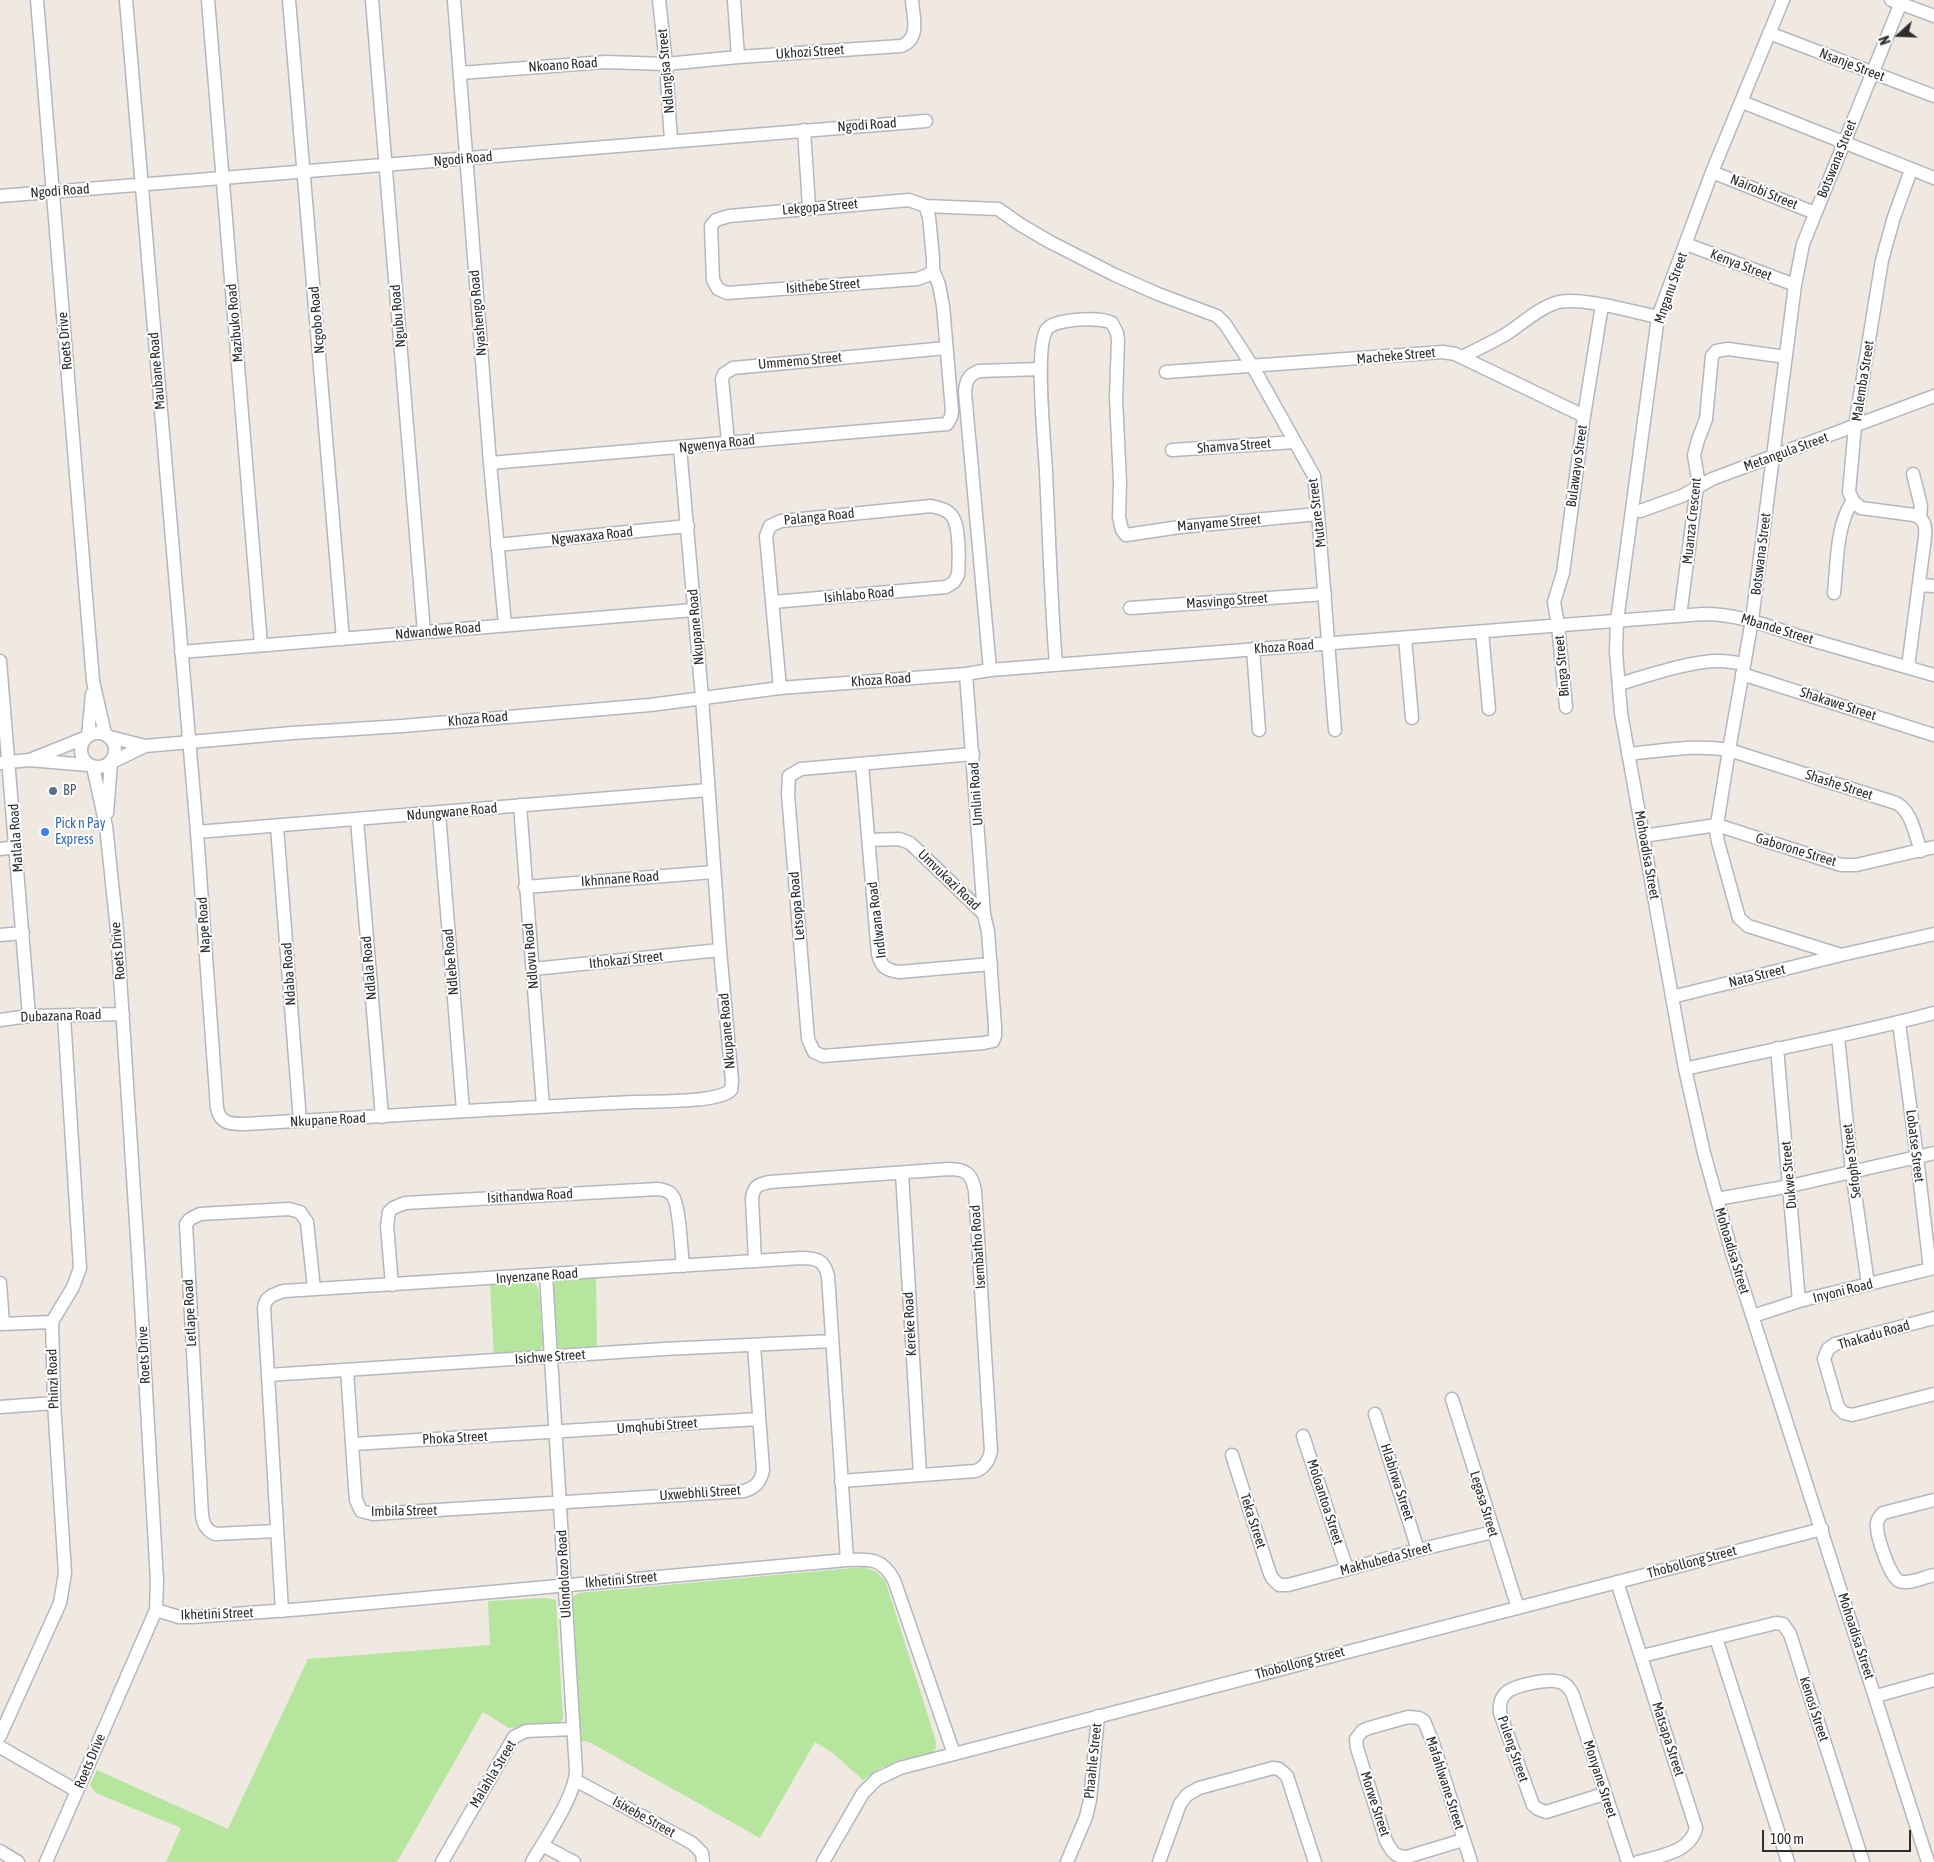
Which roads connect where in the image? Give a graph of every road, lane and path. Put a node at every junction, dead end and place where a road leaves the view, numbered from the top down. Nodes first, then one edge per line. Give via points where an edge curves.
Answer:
1 (37, 0) edge
2 (126, 0) edge
3 (208, 0) edge
4 (289, 0) edge
5 (372, 0) edge
6 (454, 0) edge
7 (659, 0) edge
8 (734, 0) edge
9 (912, 0) edge
10 (1783, 0) edge
11 (1898, 1) edge
12 (1934, 16) edge
13 (1770, 32) junction
14 (738, 57) junction
15 (666, 64) junction
16 (460, 73) junction
17 (1871, 73) junction
18 (1934, 96) edge
19 (1742, 102) junction
20 (926, 121) dead end
21 (804, 130) junction
22 (671, 142) junction
23 (1844, 144) junction
24 (466, 158) junction
25 (385, 164) junction
26 (1911, 170) junction
27 (304, 171) junction
28 (1712, 172) junction
29 (223, 178) junction
30 (1934, 178) edge
31 (141, 185) junction
32 (52, 192) junction
33 (0, 196) edge
34 (924, 206) junction
35 (810, 207) junction
36 (1815, 213) junction
37 (1686, 244) junction
38 (932, 270) junction
39 (714, 284) joint
40 (1795, 285) junction
41 (1602, 305) junction
42 (1658, 317) junction
43 (946, 348) junction
44 (1462, 357) junction
45 (1786, 357) junction
46 (1253, 367) junction
47 (1041, 369) junction
48 (1166, 372) dead end
49 (1934, 396) edge
50 (1584, 416) junction
51 (1856, 426) junction
52 (728, 442) junction
53 (1295, 442) junction
54 (680, 448) junction
55 (1172, 450) dead end
56 (1774, 456) junction
57 (490, 463) junction
58 (1913, 474) dead end
59 (1697, 487) junction
60 (1853, 501) junction
61 (1640, 511) dead end
62 (1318, 514) junction
63 (1920, 517) junction
64 (688, 526) junction
65 (497, 545) junction
66 (1919, 585) junction
67 (1934, 586) edge
68 (946, 587) joint
69 (1834, 593) dead end
70 (1325, 594) junction
71 (773, 602) junction
72 (1130, 608) dead end
73 (694, 610) junction
74 (1680, 616) junction
75 (1752, 620) junction
76 (1617, 621) junction
77 (505, 625) junction
78 (1558, 625) junction
79 (424, 632) junction
80 (1482, 632) junction
81 (1405, 638) junction
82 (343, 639) junction
83 (1328, 644) junction
84 (261, 645) junction
85 (1253, 649) junction
86 (181, 652) junction
87 (0, 662) edge
88 (1056, 665) junction
89 (1908, 667) junction
90 (0, 668) edge
91 (1743, 669) junction
92 (990, 670) junction
93 (966, 674) junction
94 (1934, 675) edge
95 (93, 681) junction
96 (1619, 684) junction
97 (780, 688) junction
98 (702, 697) junction
99 (1566, 707) dead end
100 (1488, 709) dead end
101 (1412, 718) dead end
102 (1259, 730) dead end
103 (1336, 730) dead end
104 (1934, 734) edge
105 (108, 736) junction
106 (87, 737) junction
107 (188, 742) junction
108 (145, 746) junction
109 (1729, 750) junction
110 (973, 754) junction
111 (1628, 754) junction
112 (29, 760) junction
113 (112, 762) junction
114 (5, 763) edge
115 (862, 765) junction
116 (90, 766) junction
117 (708, 790) junction
118 (520, 806) junction
119 (439, 813) junction
120 (357, 820) junction
121 (1717, 825) junction
122 (106, 826) junction
123 (277, 827) junction
124 (197, 832) junction
125 (1643, 836) junction
126 (869, 840) junction
127 (16, 847) junction
128 (1934, 848) edge
129 (0, 849) edge
130 (1920, 851) junction
131 (714, 872) junction
132 (525, 886) junction
133 (984, 914) junction
134 (23, 933) junction
135 (1934, 934) edge
136 (0, 935) edge
137 (720, 950) junction
138 (1841, 955) junction
139 (991, 964) junction
140 (533, 969) junction
141 (1672, 997) junction
142 (123, 1014) junction
143 (1934, 1014) edge
144 (29, 1016) junction
145 (64, 1016) junction
146 (0, 1020) edge
147 (1899, 1023) junction
148 (1838, 1037) junction
149 (984, 1043) joint
150 (1777, 1048) junction
151 (1685, 1069) junction
152 (543, 1106) junction
153 (217, 1108) joint
154 (463, 1110) junction
155 (382, 1116) junction
156 (300, 1121) junction
157 (1934, 1153) edge
158 (1917, 1157) junction
159 (1852, 1172) junction
160 (902, 1173) junction
161 (1790, 1186) junction
162 (1717, 1199) junction
163 (755, 1261) junction
164 (682, 1266) junction
165 (1932, 1269) edge
166 (546, 1276) junction
167 (0, 1283) edge
168 (1868, 1284) junction
169 (392, 1285) junction
170 (314, 1289) junction
171 (1799, 1301) junction
172 (1753, 1316) junction
173 (1934, 1318) edge
174 (52, 1322) junction
175 (2, 1324) edge
176 (832, 1341) junction
177 (754, 1345) junction
178 (551, 1357) junction
179 (347, 1370) junction
180 (268, 1375) junction
181 (1934, 1394) edge
182 (1452, 1399) dead end
183 (54, 1403) junction
184 (0, 1407) edge
185 (1375, 1414) dead end
186 (758, 1419) junction
187 (556, 1432) junction
188 (1303, 1436) dead end
189 (353, 1444) junction
190 (1232, 1455) dead end
191 (920, 1475) junction
192 (842, 1481) junction
193 (1934, 1500) edge
194 (560, 1503) junction
195 (1822, 1529) junction
196 (276, 1531) junction
197 (1493, 1532) junction
198 (1418, 1550) junction
199 (847, 1560) junction
200 (1347, 1569) junction
201 (1934, 1575) edge
202 (1617, 1582) junction
203 (564, 1585) junction
204 (1279, 1585) joint
205 (1518, 1608) junction
206 (156, 1610) junction
207 (282, 1611) junction
208 (1716, 1638) junction
209 (1642, 1656) junction
210 (1934, 1680) edge
211 (1573, 1695) joint
212 (1876, 1696) junction
213 (1098, 1716) junction
214 (1408, 1717) joint
215 (573, 1729) junction
216 (0, 1736) edge
217 (0, 1748) edge
218 (954, 1754) junction
219 (576, 1780) junction
220 (77, 1791) junction
221 (1604, 1794) junction
222 (1463, 1840) junction
223 (542, 1845) junction
224 (0, 1852) edge
225 (18, 1862) edge
226 (46, 1862) edge
227 (442, 1862) edge
228 (532, 1862) edge
229 (574, 1862) edge
230 (703, 1862) edge
231 (823, 1862) edge
232 (1067, 1862) edge
233 (1159, 1862) edge
234 (1315, 1862) edge
235 (1471, 1862) edge
236 (1628, 1862) edge
237 (1638, 1862) edge
238 (1788, 1862) edge
239 (1863, 1862) edge
240 (1928, 1862) edge

1 - 32 street, Roets Drive
2 - 31 street, Maubane Road
3 - 29 street, Mazibuko Road
4 - 27 street, Ncgobo Road
5 - 25 street, Ngubu Road
6 - 16 street, Nyashengo Road
7 - 15 street, Ndlangisa Street
8 - 14 street
9 - 14 street, Ukhozi Street via 915,32 912,40 901,46
10 - 13 street, Mnganu Street
11 - 12 street
11 - 17 street, Botswana Street
13 - 17 street, Nsanje Street
13 - 19 street, Mnganu Street
14 - 15 street, Ukhozi Street
15 - 16 street, Nkoano Road via 605,62
15 - 22 street, Ndlangisa Street
16 - 24 street, Nyashengo Road
17 - 18 street, Nsanje Street
17 - 23 street, Botswana Street
19 - 23 street
19 - 28 street, Mnganu Street
20 - 21 street, Ngodi Road
21 - 22 street, Ngodi Road
21 - 35 street
22 - 24 street, Ngodi Road
23 - 26 street
23 - 36 street, Botswana Street
24 - 25 street, Ngodi Road
24 - 57 street, Nyashengo Road
25 - 27 street, Ngodi Road
25 - 79 street, Ngubu Road
26 - 30 street
26 - 51 street, Malemba Street via 1884,252
27 - 29 street, Ngodi Road
27 - 82 street, Ncgobo Road
28 - 36 street, Nairobi Street
28 - 37 street, Mnganu Street
29 - 31 street, Ngodi Road
29 - 84 street, Mazibuko Road
31 - 32 street, Ngodi Road
31 - 86 street, Maubane Road
32 - 33 street, Ngodi Road
32 - 95 street, Roets Drive
34 - 35 street, Lekgopa Street via 909,200
34 - 38 street via 929,217
34 - 46 street, Lekgopa Street via 998,210 1050,242 1115,275 1217,316
35 - 39 street, Lekgopa Street via 733,215 715,221 710,229
36 - 40 street, Botswana Street via 1803,244
37 - 40 street, Kenya Street
37 - 42 street, Mnganu Street
38 - 39 street, Isithebe Street via 916,279 730,293
38 - 43 street via 941,292
40 - 45 street, Botswana Street
41 - 42 street
41 - 44 street via 1560,302
41 - 50 street, Bulawayo Street
42 - 76 street, Mnganu Street
43 - 52 street, Ummemo Street via 733,368 722,379
43 - 52 street, Ngwenya Road via 952,410 949,422 944,426
44 - 46 street, Macheke Street via 1443,352
44 - 50 street, Macheke Street
45 - 56 street, Botswana Street
45 - 59 street, Muanza Crescent via 1728,349 1712,356 1706,419 1694,455
46 - 48 street, Macheke Street
46 - 53 street, Mutare Street
47 - 62 street, Manyame Street via 1042,345 1048,328 1063,321 1102,319 1112,323 1118,340 1119,517 1122,530 1128,535
47 - 88 street
47 - 92 street via 979,371 970,375 966,383
49 - 51 street, Metangula Street
50 - 78 street, Bulawayo Street via 1563,573 1554,597
51 - 56 street, Metangula Street
51 - 60 street, Malemba Street via 1849,488
52 - 54 street, Ngwenya Road
53 - 55 street, Shamva Street
53 - 62 street, Mutare Street via 1314,476
54 - 57 street, Ngwenya Road
54 - 64 street, Nkupane Road
56 - 59 street, Metangula Street
56 - 75 street, Botswana Street
57 - 65 street, Nyashengo Road
58 - 63 street via 1921,506
59 - 61 street, Metangula Street
59 - 74 street, Muanza Crescent
60 - 63 street via 1861,508
60 - 69 street via 1842,522
62 - 70 street, Mutare Street
63 - 66 street via 1926,527
64 - 65 street, Ngwaxaxa Road
64 - 73 street, Nkupane Road
65 - 77 street, Nyashengo Road
66 - 67 street
66 - 89 street
68 - 71 street, Isihlabo Road
68 - 71 street, Palanga Road via 958,575 955,522 953,516 942,508 922,507 781,521 770,526 766,536
70 - 72 street, Masvingo Street
70 - 83 street, Mutare Street
71 - 97 street, Palanga Road
73 - 77 street, Ndwandwe Road
73 - 98 street, Nkupane Road
74 - 75 street, Mbande Street via 1720,614
74 - 76 street, Mbande Street
75 - 89 street, Mbande Street
75 - 91 street, Botswana Street
76 - 78 street, Khoza Road
76 - 96 street, Mohoadisa Street
77 - 79 street, Ndwandwe Road
78 - 80 street, Khoza Road
78 - 99 street, Binga Street
79 - 82 street, Ndwandwe Road
80 - 81 street, Khoza Road
80 - 100 street
81 - 83 street, Khoza Road
81 - 101 street
82 - 84 street, Ndwandwe Road
83 - 85 street, Khoza Road
83 - 103 street, Mutare Street
84 - 86 street, Ndwandwe Road
85 - 88 street, Khoza Road
85 - 102 street
86 - 107 street, Maubane Road
87 - 90 street, Matlala Road
88 - 92 street, Khoza Road
89 - 94 street, Mbande Street
90 - 114 street, Matlala Road
91 - 96 street, Shakawe Street via 1721,661 1703,663
91 - 104 street, Shakawe Street
91 - 109 street, Botswana Street
92 - 93 street, Khoza Road
93 - 97 street, Khoza Road
93 - 110 street, Umlini Road
95 - 105 street, Roets Drive
95 - 106 street, Roets Drive
96 - 111 street, Mohoadisa Street
97 - 98 street, Khoza Road
98 - 107 street, Khoza Road via 650,705
98 - 117 street, Nkupane Road
105 - 106 street via 95,733
105 - 108 street, Khoza Road
105 - 113 street via 116,752
106 - 112 street
106 - 116 street via 81,754
107 - 108 street, Khoza Road
107 - 124 street, Nape Road
108 - 113 street, Khoza Road
109 - 111 street, Shashe Street via 1691,746
109 - 121 street, Botswana Street
109 - 130 street, Shashe Street via 1900,805 1908,814
110 - 115 street, Letsopa Road
110 - 133 street, Umlini Road
111 - 125 street, Mohoadisa Street
112 - 114 street
112 - 116 street
113 - 116 street via 102,768
113 - 122 street, Roets Drive
114 - 127 street, Matlala Road
115 - 126 street, Indlwana Road
115 - 149 street, Letsopa Road via 801,769 793,772 788,780 810,1043 814,1052 823,1056
116 - 122 street, Roets Drive
117 - 118 street, Ndungwane Road
117 - 131 street, Nkupane Road
118 - 119 street, Ndungwane Road
118 - 132 street, Ndlovu Road
119 - 120 street, Ndungwane Road
119 - 154 street, Ndlebe Road
120 - 123 street, Ndungwane Road
120 - 155 street, Ndlala Road
121 - 125 street
121 - 130 street, Gaborone Street via 1841,865 1856,865
121 - 138 street, Botswana Street via 1718,842 1743,923 1750,928
122 - 142 street, Roets Drive
123 - 124 street, Ndungwane Road
123 - 156 street, Ndaba Road
124 - 153 street, Nape Road
125 - 141 street, Mohoadisa Street
126 - 133 street, Umvukazi Road via 899,839 910,843
126 - 139 street, Indlwana Road via 878,954 884,968 905,971
127 - 129 street
127 - 134 street, Matlala Road
128 - 130 street, Gaborone Street
131 - 132 street, Ikhnnane Road
131 - 137 street, Nkupane Road
132 - 140 street, Ndlovu Road
133 - 139 street, Umvukazi Road
134 - 136 street
134 - 144 street, Matlala Road
135 - 138 street, Botswana Street
137 - 140 street, Ithokazi Street
137 - 152 street, Nkupane Road via 732,1082 726,1094 694,1099
138 - 141 street, Nata Street
139 - 149 street, Umvukazi Road via 995,1036
140 - 152 street, Ndlovu Road
141 - 151 street, Mohoadisa Street
142 - 145 street, Dubazana Road
142 - 206 street, Roets Drive via 156,1556
143 - 147 street
144 - 145 street, Dubazana Road
144 - 146 street, Dubazana Road
145 - 174 street via 80,1268 73,1287
147 - 148 street
147 - 158 street, Lobatse Street
148 - 150 street
148 - 159 street, Sefophe Street
150 - 151 street
150 - 161 street, Dukwe Street
151 - 162 street, Mohoadisa Street
152 - 154 street, Nkupane Road
153 - 156 street, Nkupane Road via 223,1121 234,1124
154 - 155 street, Nkupane Road
155 - 156 street, Nkupane Road
157 - 158 street
158 - 159 street
158 - 165 street, Lobatse Street
159 - 161 street
159 - 168 street, Sefophe Street
160 - 163 street, Isembatho Road via 758,1185 752,1192
160 - 191 street, Kereke Road
160 - 191 street, Isembatho Road via 963,1170 968,1172 974,1183 991,1451 988,1462 976,1472
161 - 162 street
161 - 171 street, Dukwe Street
162 - 172 street, Mohoadisa Street
163 - 164 street, Inyenzane Road
163 - 176 street, Inyenzane Road via 810,1258 822,1263 828,1276
164 - 166 street, Inyenzane Road
164 - 169 street, Isithandwa Road via 676,1202 665,1190 405,1203 393,1208 387,1218
165 - 168 street, Inyoni Road
166 - 169 street, Inyenzane Road
166 - 178 street, Ulondolozo Road
167 - 175 street
168 - 171 street, Inyoni Road
169 - 170 street, Inyenzane Road
170 - 180 street, Inyenzane Road via 276,1293 264,1304
170 - 196 street, Letlape Road via 307,1222 300,1212 289,1209 200,1214 187,1221 204,1524 215,1534
171 - 172 street, Inyoni Road
172 - 195 street, Mohoadisa Street
173 - 181 street, Thakadu Road via 1835,1344 1828,1349 1824,1359 1838,1407 1847,1415
174 - 175 street
174 - 183 street, Phinzi Road
176 - 177 street, Isichwe Street
176 - 192 street, Inyenzane Road
177 - 178 street, Isichwe Street
177 - 186 street, Uxwebhli Street
178 - 179 street, Isichwe Street
178 - 187 street, Ulondolozo Road
179 - 180 street, Isichwe Street
179 - 189 street, Imbila Street
180 - 196 street, Inyenzane Road
182 - 197 street, Legasa Street
183 - 184 street
183 - 216 street, Phinzi Road via 64,1586 60,1603
185 - 198 street, Hlabirwa Street
186 - 187 street, Umqhubi Street
186 - 194 street, Uxwebhli Street via 763,1470 753,1488
187 - 189 street, Phoka Street
187 - 194 street, Ulondolozo Road
188 - 200 street, Moloantoa Street
189 - 194 street, Imbila Street via 356,1500 366,1514
190 - 204 street, Teka Street via 1269,1571
191 - 192 street, Isembatho Road
192 - 199 street, Inyenzane Road
193 - 201 street via 1883,1513 1877,1528 1895,1579 1908,1582
194 - 203 street, Ulondolozo Road
195 - 202 street, Thobollong Street
195 - 212 street, Mohoadisa Street
196 - 207 street, Inyenzane Road
197 - 198 street, Makhubeda Street
197 - 205 street, Legasa Street
198 - 200 street, Makhubeda Street
199 - 203 street, Ikhetini Street
199 - 218 street, Ikhetini Street via 874,1561 884,1565 894,1580
200 - 204 street, Makhubeda Street
202 - 205 street, Thobollong Street
202 - 209 street, Matsapa Street
203 - 207 street, Ikhetini Street
203 - 215 street, Ulondolozo Road
205 - 213 street, Thobollong Street
206 - 207 street, Ikhetini Street via 179,1617
206 - 220 street, Roets Drive
208 - 209 street, Kenosi Street
208 - 238 street
208 - 239 street, Kenosi Street via 1776,1623 1786,1628
209 - 237 street, Matsapa Street via 1696,1828 1689,1843 1682,1848
210 - 212 street
211 - 221 street, Monyane Street
211 - 221 street, Puleng Street via 1563,1683 1549,1680 1510,1690 1503,1696 1499,1707 1530,1799 1538,1809 1546,1812
212 - 240 street, Mohoadisa Street
213 - 218 street, Thobollong Street
213 - 232 street, Phaahle Street via 1090,1800
214 - 222 street, Mafahlwane Street via 1419,1718 1428,1728
214 - 222 street, Morwe Street via 1369,1728 1356,1739 1386,1841 1402,1858
215 - 219 street, Ulondolozo Road
215 - 227 street, Malahla Street via 538,1730 514,1737
217 - 220 street
218 - 231 street, Thobollong Street via 900,1768 877,1779 857,1802
219 - 223 street, Ulondolozo Road
219 - 230 street, Isixebe Street via 692,1843 702,1853
220 - 226 street, Roets Drive
221 - 236 street, Monyane Street
222 - 235 street, Mafahlwane Street
223 - 228 street, Ulondolozo Road
223 - 229 street
224 - 225 street
233 - 234 street via 1180,1804 1187,1795 1200,1788 1273,1768 1287,1776

